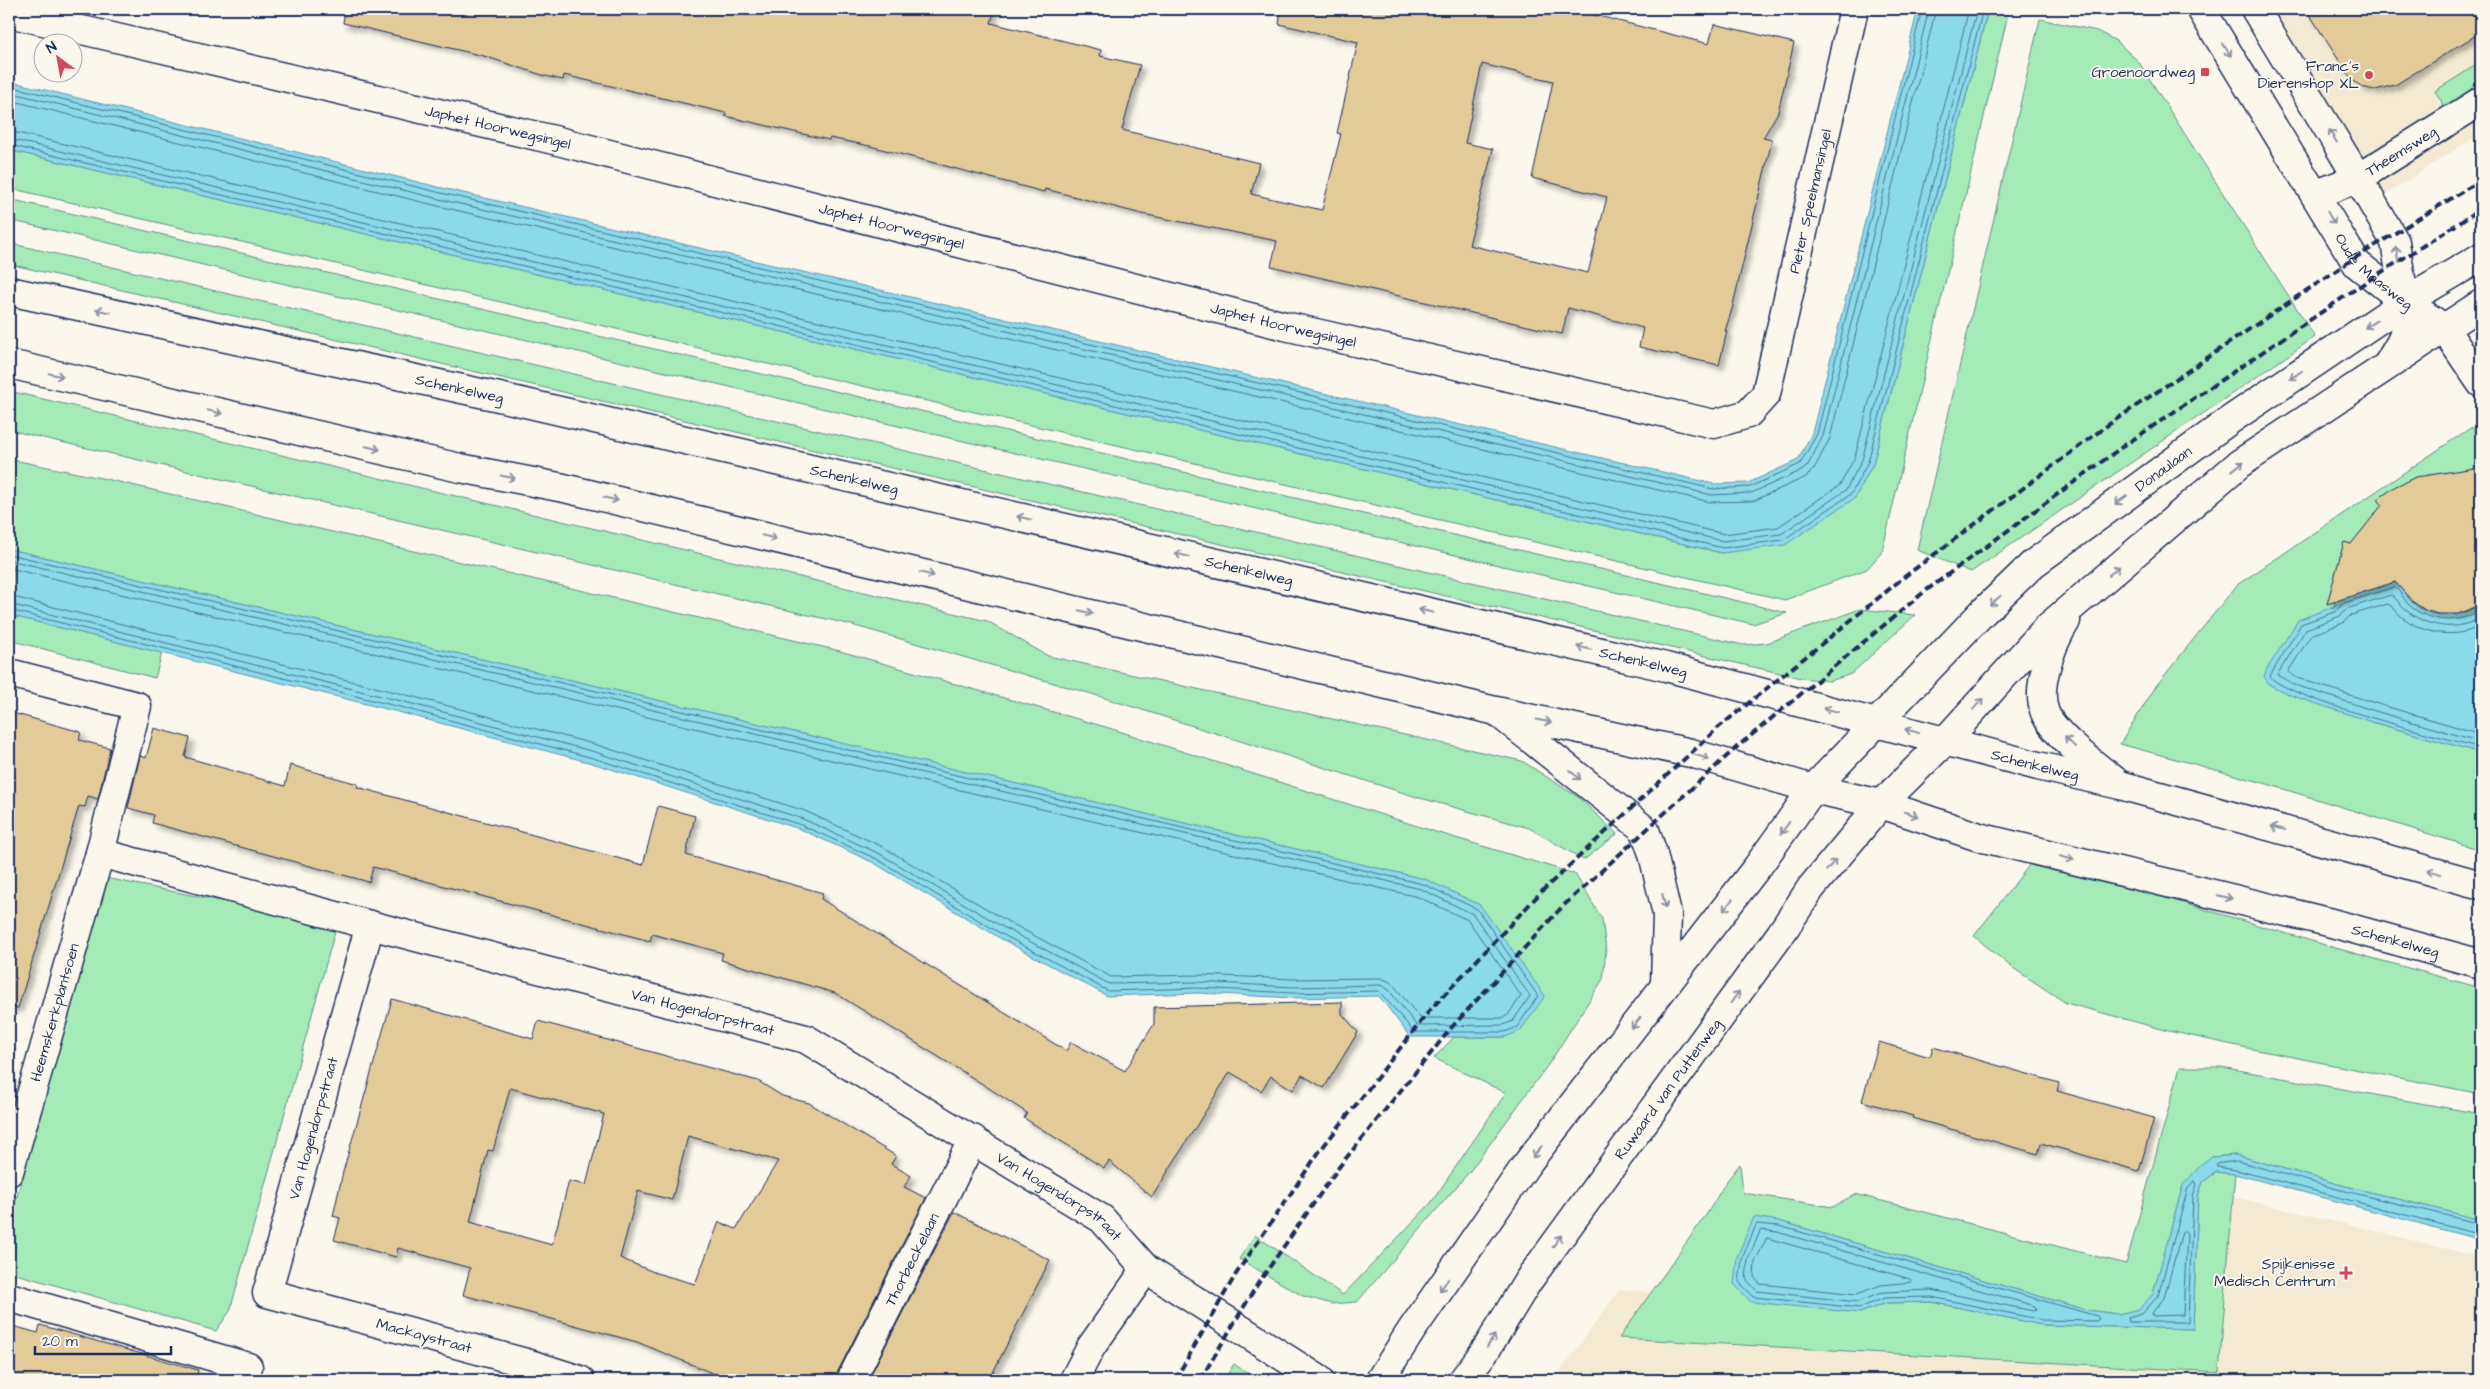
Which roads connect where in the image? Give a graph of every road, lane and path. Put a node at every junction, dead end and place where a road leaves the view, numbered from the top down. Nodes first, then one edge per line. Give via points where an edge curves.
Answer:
1 (1854, 9) edge
2 (2201, 9) edge
3 (2255, 9) edge
4 (9, 12) edge
5 (2481, 101) edge
6 (2358, 178) junction
7 (2317, 194) junction
8 (2481, 257) edge
9 (9, 292) edge
10 (2405, 302) junction
11 (2481, 304) edge
12 (2444, 328) junction
13 (9, 364) edge
14 (2387, 365) junction
15 (2481, 382) edge
16 (1766, 394) joint
17 (2077, 602) junction
18 (9, 673) edge
19 (1496, 711) junction
20 (1878, 722) junction
21 (1946, 740) junction
22 (2120, 785) junction
23 (1813, 789) junction
24 (1881, 804) junction
25 (100, 852) junction
26 (2481, 885) edge
27 (370, 925) junction
28 (2481, 964) edge
29 (1666, 984) junction
30 (972, 1139) junction
31 (9, 1172) edge
32 (1146, 1269) junction
33 (267, 1293) joint
34 (9, 1297) edge
35 (248, 1367) dead end
36 (580, 1380) edge
37 (851, 1380) edge
38 (1074, 1380) edge
39 (1320, 1380) edge
40 (1380, 1380) edge
41 (1463, 1380) edge

1 - 16 street, Pieter Speelmansingel
2 -> 7 street, Oude Maasweg
6 -> 3 street, Oude Maasweg
4 - 16 street, Japhet Hoorwegsingel via 554,140 1285,326 1714,424 1748,414
5 - 6 street, Theemsweg
6 - 7 street, Theemsweg
10 -> 6 street, Oude Maasweg via 2394,242
7 -> 10 street, Oude Maasweg via 2357,264
8 - 10 street, Donaulaan
20 -> 9 street, Schenkelweg via 1666,667 499,397
10 - 12 street
10 - 14 street via 2406,326 2401,342
10 -> 20 street, Donaulaan via 2230,420 2033,564
11 - 12 street
12 - 14 street
12 - 15 street
13 -> 19 street, Schenkelweg via 460,468 564,488
17 -> 14 street via 2239,464
21 -> 17 street via 2047,628
22 -> 17 street via 2063,736 2045,713 2043,684 2048,657
18 - 25 street, Heemskerkplantsoen via 136,706
19 -> 23 street, Schenkelweg via 1691,753
19 -> 29 street, Schenkelweg via 1645,830 1667,914
21 -> 20 street, Schenkelweg
20 - 23 street, Donaulaan
21 - 22 street, Schenkelweg
21 - 24 street, Ruwaard van Puttenweg
26 -> 22 street, Schenkelweg
23 - 24 street, Schenkelweg
23 -> 29 street
24 -> 28 street, Schenkelweg via 1979,837 2328,922
41 -> 24 street, Ruwaard van Puttenweg via 1528,1281 1811,888
25 - 27 street
25 - 31 street, Heemskerkplantsoen
27 - 30 street, Van Hogendorpstraat via 806,1039
27 - 33 street, Van Hogendorpstraat
29 -> 40 street via 1526,1165
30 - 32 street, Van Hogendorpstraat via 1102,1219
30 - 37 street, Thorbeckelaan
32 - 38 street via 1091,1347
32 - 39 street, Van Hogendorpstraat
33 - 36 street, Mackaystraat
34 - 35 street

